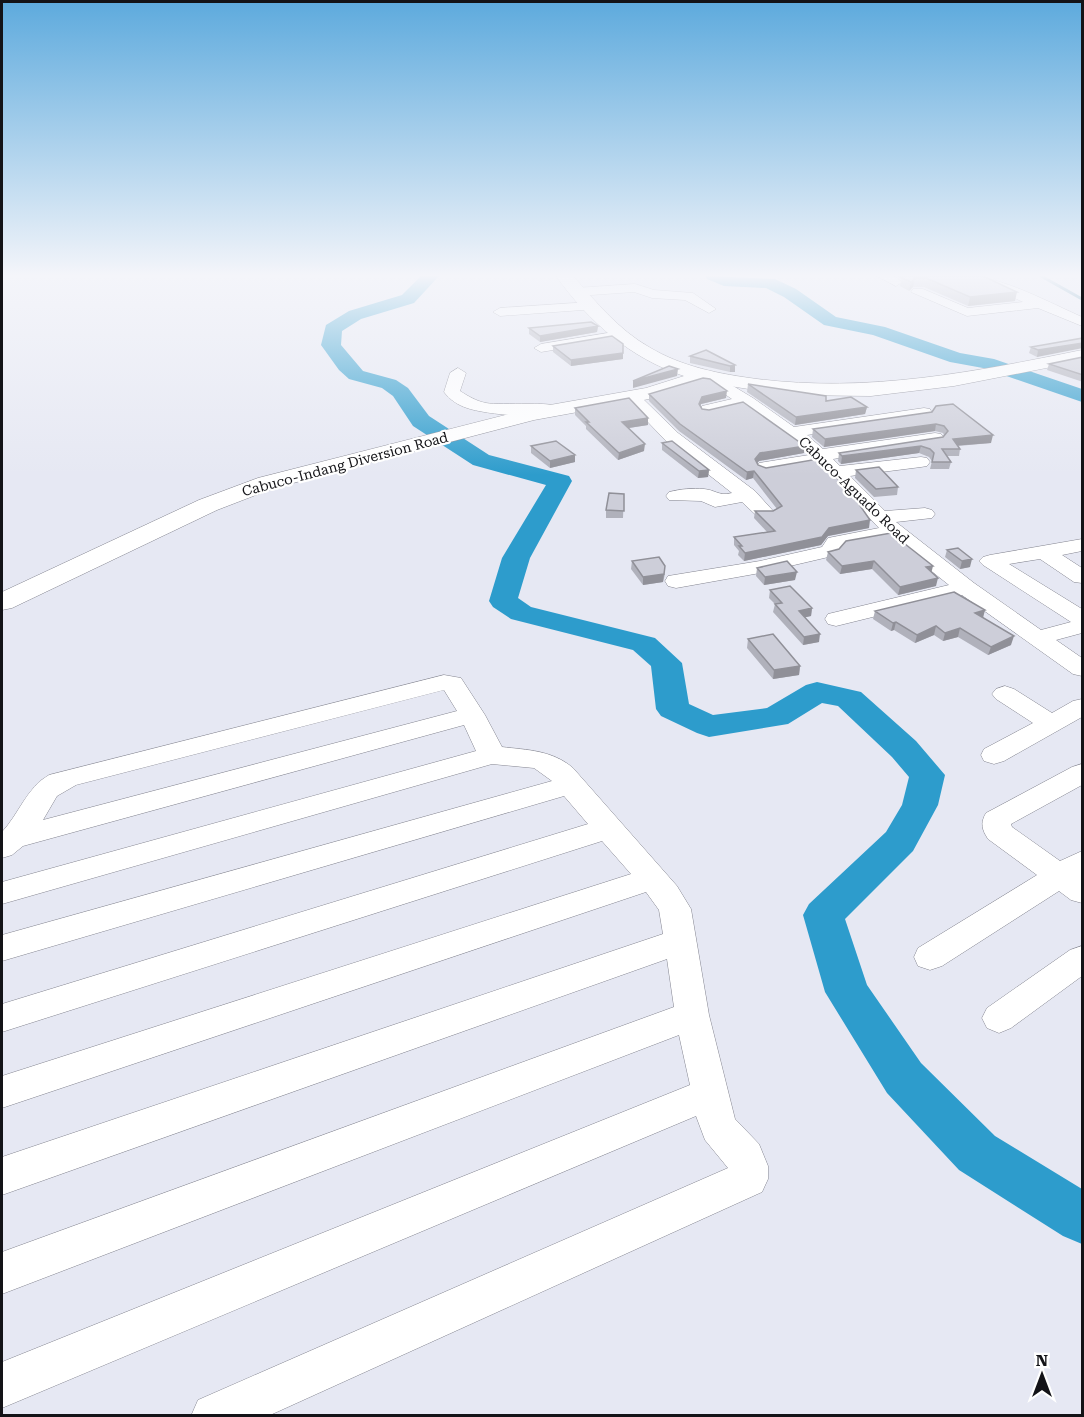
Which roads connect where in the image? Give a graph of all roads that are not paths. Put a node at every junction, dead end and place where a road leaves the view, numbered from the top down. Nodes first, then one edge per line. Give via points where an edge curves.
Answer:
1 (563, 342) edge
2 (632, 342) edge
3 (541, 348) dead end
4 (1080, 358) edge
5 (458, 373) dead end
6 (707, 376) junction
7 (632, 397) junction
8 (747, 401) junction
9 (855, 407) edge
10 (556, 409) junction
11 (708, 410) edge
12 (924, 413) edge
13 (873, 420) junction
14 (793, 432) junction
15 (935, 438) edge
16 (826, 462) junction
17 (921, 462) dead end
18 (765, 467) edge
19 (748, 495) junction
20 (676, 496) dead end
21 (765, 513) edge
22 (925, 514) dead end
23 (887, 524) junction
24 (1083, 545) edge
25 (1044, 552) junction
26 (1083, 577) edge
27 (675, 581) dead end
28 (966, 588) junction
29 (2, 602) edge
30 (836, 619) dead end
31 (1083, 619) edge
32 (1083, 626) edge
33 (1038, 638) junction
34 (1083, 669) edge
35 (1058, 672) dead end
36 (1083, 690) edge
37 (1005, 694) dead end
38 (1083, 707) edge
39 (472, 715) junction
40 (1052, 724) junction
41 (492, 755) junction
42 (994, 755) dead end
43 (1083, 773) edge
44 (570, 785) junction
45 (610, 828) junction
46 (6, 842) edge
47 (1075, 877) edge
48 (651, 879) junction
49 (2, 893) edge
50 (680, 941) junction
51 (2, 948) edge
52 (930, 957) dead end
53 (1083, 959) edge
54 (692, 1015) junction
55 (2, 1018) edge
56 (999, 1018) dead end
57 (2, 1092) edge
58 (711, 1093) junction
59 (2, 1176) edge
60 (2, 1273) edge
61 (2, 1385) edge
62 (214, 1416) edge

1 - 3 street
2 - 6 main road via 654,357
4 - 6 main road via 910,388 845,393 769,388
5 - 10 street via 452,392 464,400 493,409
6 - 7 main road, Cabuco-Indang Diversion Road
6 - 8 street, Cabuco-Aguado Road
7 - 10 main road, Cabuco-Indang Diversion Road
7 - 19 street via 651,413 658,433
8 - 11 street
8 - 14 street, Cabuco-Aguado Road
9 - 13 street
10 - 29 main road, Cabuco-Indang Diversion Road via 237,492
12 - 13 street
13 - 14 street
14 - 16 street, Cabuco-Aguado Road
15 - 16 street
16 - 17 street
16 - 18 street
16 - 23 street, Cabuco-Aguado Road
19 - 20 street via 722,501 704,495
19 - 21 street
22 - 23 street
23 - 27 street via 835,542 830,551
23 - 28 street, Cabuco-Aguado Road
24 - 25 street
25 - 26 street
25 - 31 street via 990,561
28 - 30 street
28 - 33 street, Cabuco-Aguado Road
32 - 33 street
33 - 34 street, Cabuco-Aguado Road
35 - 36 street
37 - 40 street
38 - 40 street
39 - 41 street
39 - 46 street
39 - 46 street via 452,683 444,681 67,778 42,792 30,818
40 - 42 street
41 - 44 street via 552,764 562,771
41 - 49 street
43 - 47 street via 996,820 998,832
44 - 45 street
44 - 51 street
45 - 48 street
45 - 55 street
47 - 52 street
48 - 50 street via 675,909
48 - 57 street
50 - 54 street
50 - 59 street
53 - 56 street
54 - 58 street
54 - 60 street
58 - 61 street
58 - 62 street via 718,1128 745,1157 748,1179

